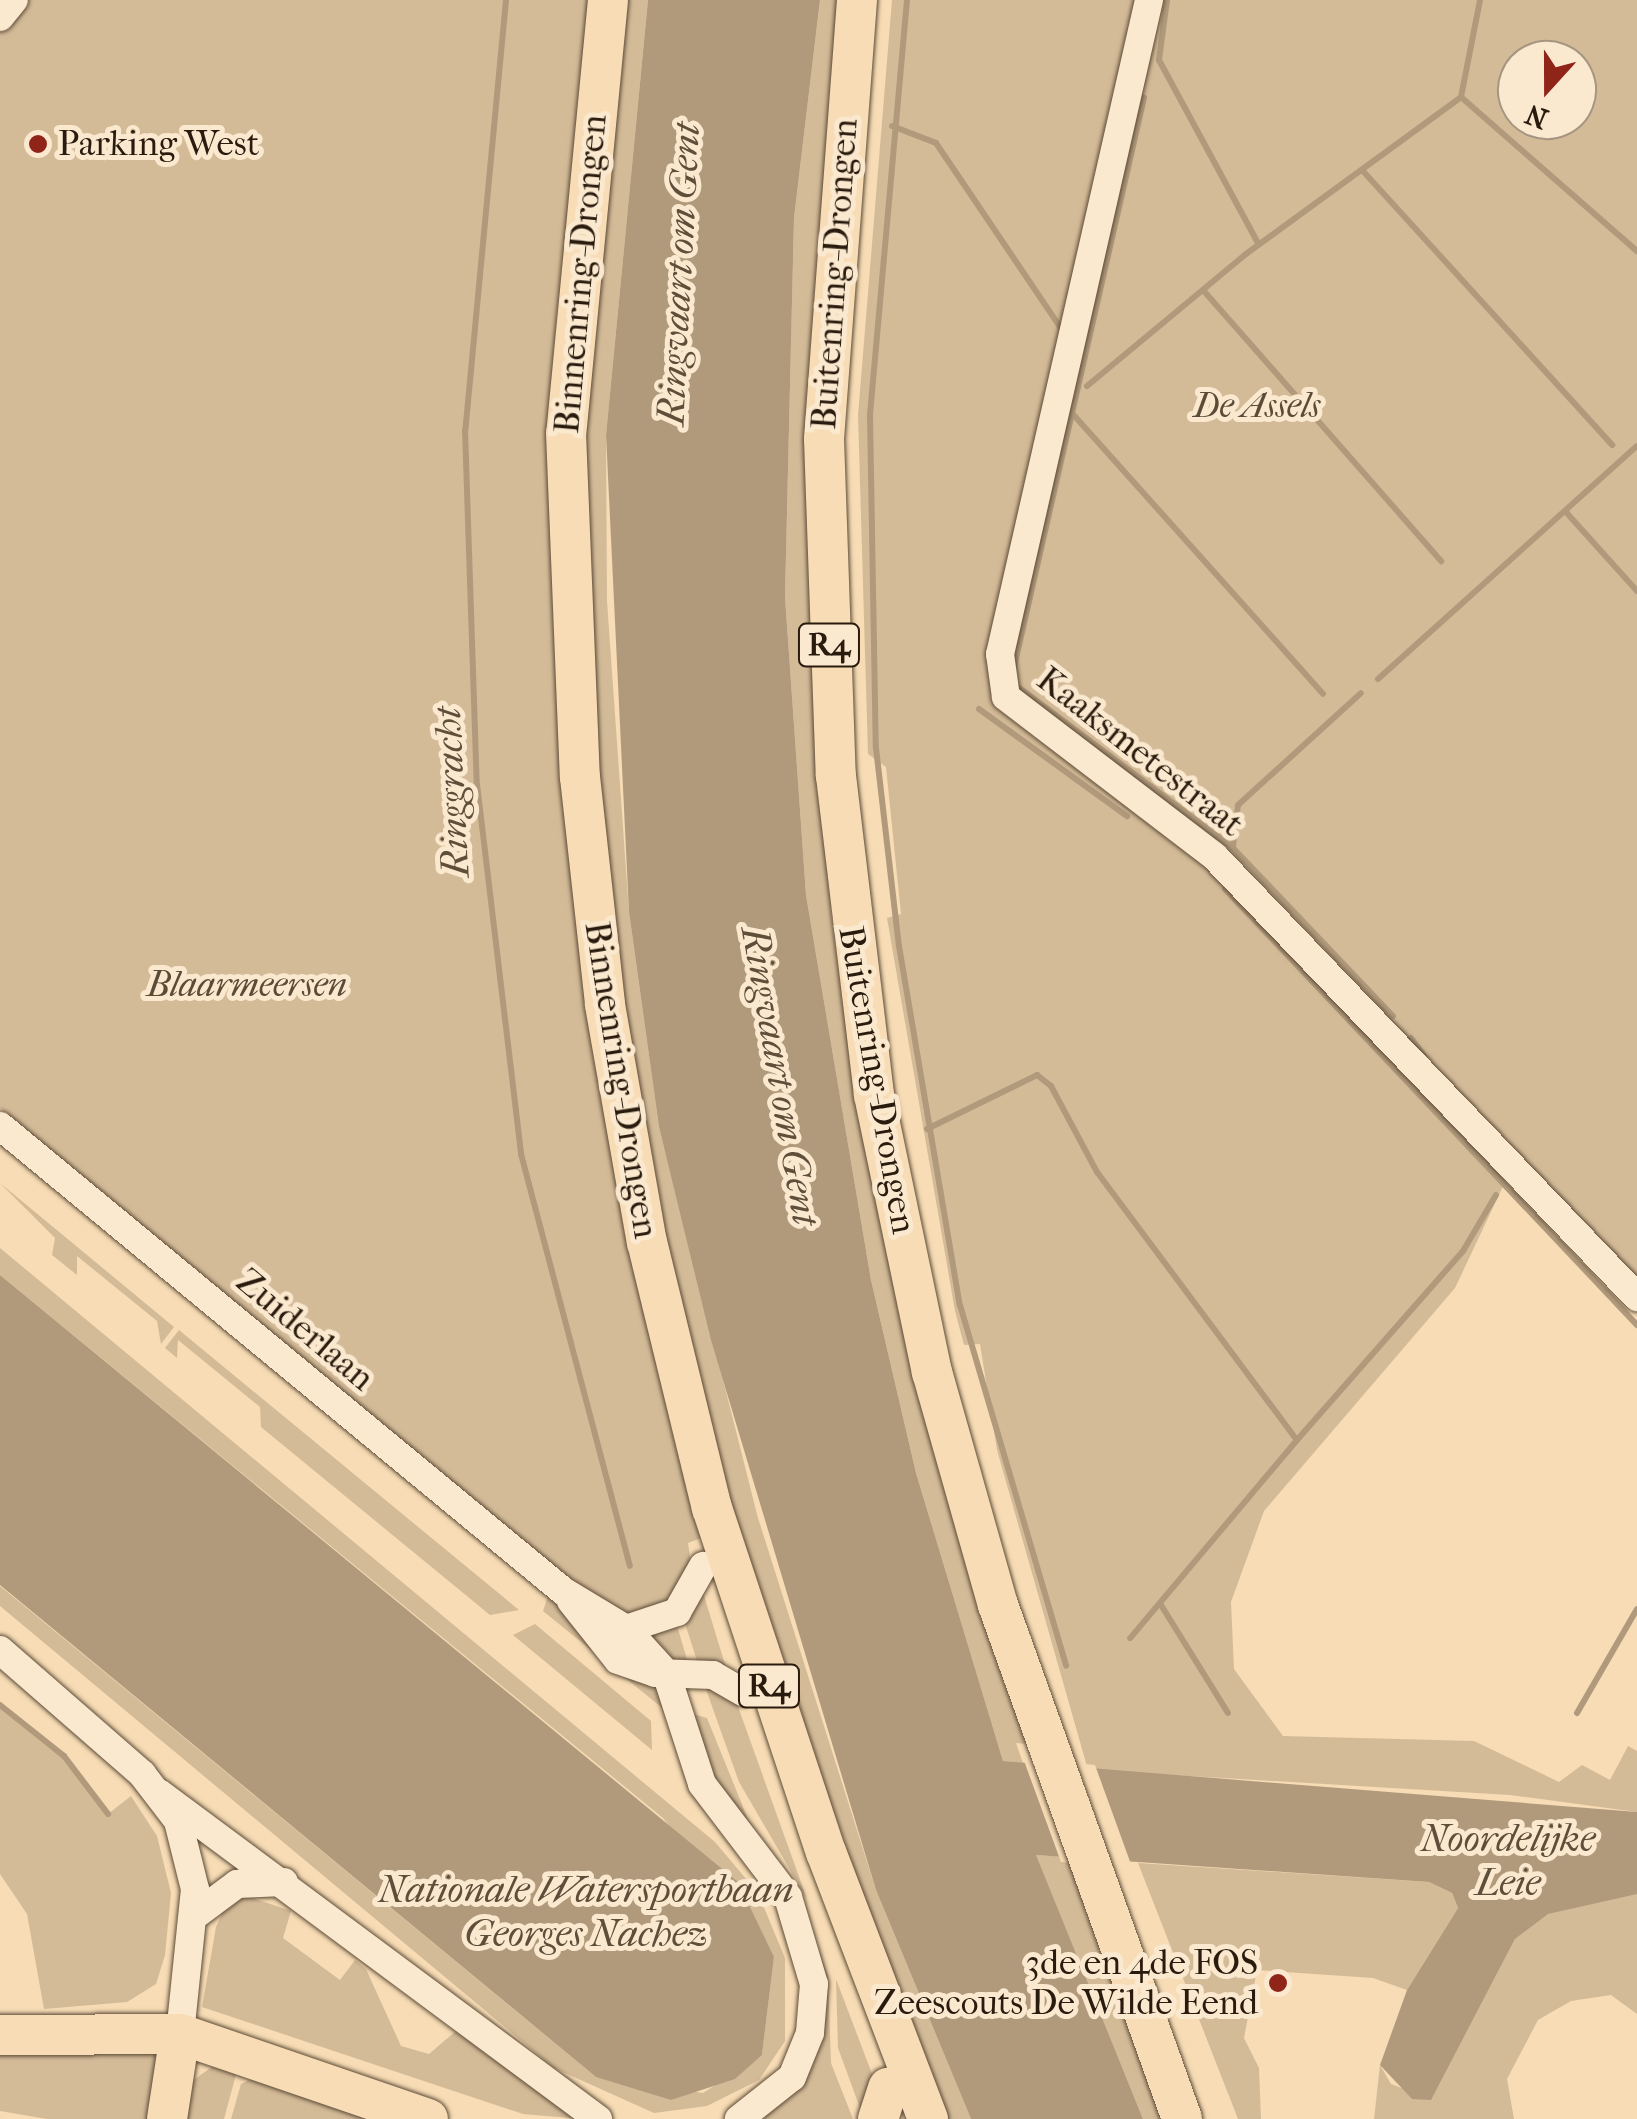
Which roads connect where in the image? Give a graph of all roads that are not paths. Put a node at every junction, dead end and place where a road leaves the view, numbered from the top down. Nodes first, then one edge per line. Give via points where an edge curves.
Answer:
1 (14, 0) edge
2 (608, 0) edge
3 (856, 0) edge
4 (1149, 0) edge
5 (0, 17) edge
6 (0, 1126) edge
7 (647, 1242) junction
8 (1637, 1297) edge
9 (703, 1566) junction
10 (563, 1590) junction
11 (626, 1629) junction
12 (0, 1650) edge
13 (666, 1673) junction
14 (743, 1692) junction
15 (160, 1793) junction
16 (1094, 1882) junction
17 (288, 1885) junction
18 (194, 1916) junction
19 (180, 2034) junction
20 (0, 2035) edge
21 (888, 2109) edge
22 (167, 2119) edge
23 (428, 2119) edge
24 (598, 2119) edge
25 (739, 2119) edge
26 (928, 2119) edge
27 (1182, 2119) edge
28 (1206, 2119) edge

1 - 5 street
2 - 7 highway, Binnenring-Drongen / R4 via 566,433 591,895
3 - 16 highway, Buitenring-Drongen / R4 via 824,439 846,891 874,1095 932,1372
4 - 8 street, Kaaksmetestraat via 1000,654 1006,698 1216,856
6 - 10 street, Zuiderlaan
7 - 9 highway via 634,1265 650,1364
7 - 26 highway, Binnenring-Drongen / R4 via 747,1623
9 - 11 street via 677,1612
9 - 14 highway
10 - 11 street, Zuiderlaan
10 - 13 street, Zuiderlaan via 618,1660
11 - 13 street, Zuiderlaan
12 - 15 street
13 - 14 street, Zuiderlaan via 714,1675
13 - 25 street, Zuiderlaan via 702,1784 774,1871 802,1930 814,1984 810,2033 792,2077
14 - 21 highway
15 - 17 street
15 - 18 street via 190,1856
16 - 27 highway, Buitenring-Drongen / R4
16 - 28 highway via 1128,1923
17 - 18 street via 237,1884
17 - 24 street via 542,2085
18 - 19 street
19 - 20 highway
19 - 22 highway
19 - 23 highway

